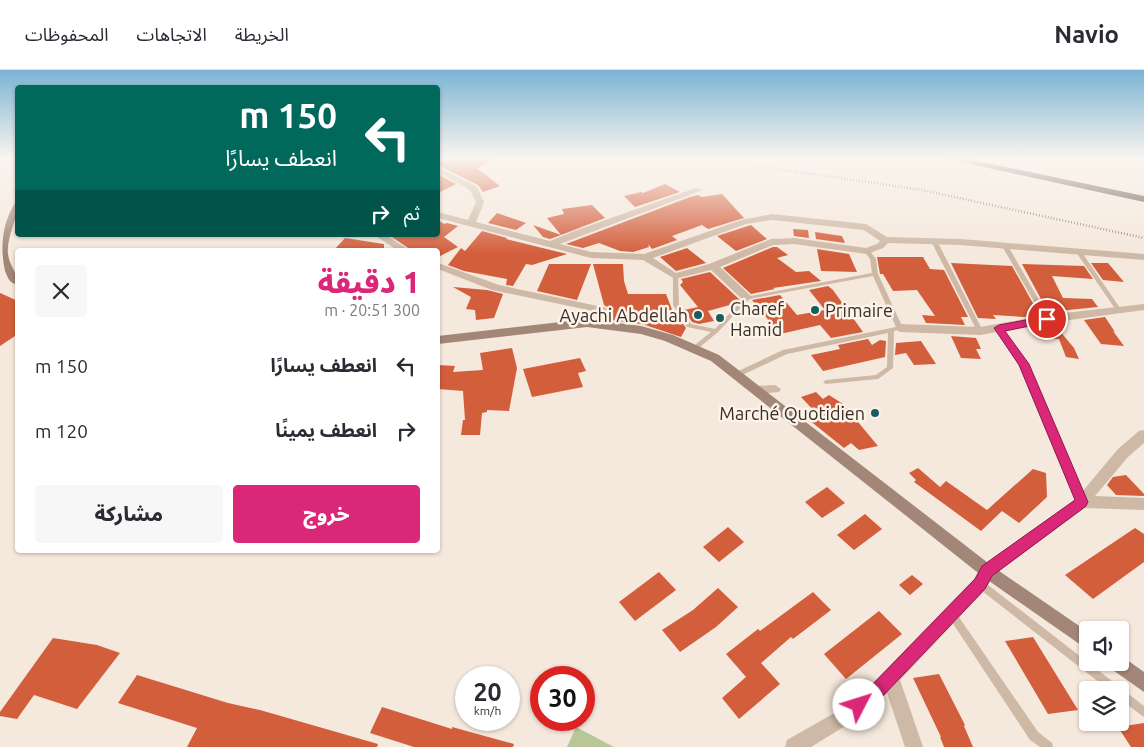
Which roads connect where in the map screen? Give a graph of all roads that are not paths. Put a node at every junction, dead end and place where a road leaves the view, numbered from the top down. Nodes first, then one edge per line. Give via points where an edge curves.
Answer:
1 (475, 191) edge
2 (697, 191) edge
3 (1104, 191) edge
4 (1144, 199) edge
5 (15, 210) edge
6 (440, 216) edge
7 (471, 224) junction
8 (382, 237) edge
9 (885, 240) junction
10 (934, 241) junction
11 (552, 244) junction
12 (1005, 246) junction
13 (401, 248) edge
14 (868, 251) junction
15 (1079, 252) junction
16 (645, 257) junction
17 (1144, 257) edge
18 (713, 266) junction
19 (440, 267) edge
20 (875, 274) junction
21 (675, 276) junction
22 (15, 280) edge
23 (746, 298) junction
24 (1144, 307) edge
25 (1118, 310) junction
26 (1047, 319) junction
27 (603, 326) junction
28 (999, 328) junction
29 (895, 329) junction
30 (716, 331) junction
31 (980, 332) junction
32 (440, 340) edge
33 (694, 350) junction
34 (736, 375) junction
35 (826, 382) dead end
36 (775, 388) dead end
37 (756, 390) junction
38 (1144, 435) edge
39 (1074, 483) junction
40 (1086, 498) junction
41 (1144, 504) edge
42 (983, 578) junction
43 (950, 612) junction
44 (1079, 637) edge
45 (1128, 671) edge
46 (890, 676) junction
47 (1106, 681) edge
48 (1144, 683) edge
49 (1129, 700) edge
50 (1144, 712) edge
51 (794, 747) edge
52 (914, 747) edge
53 (1048, 747) edge

1 - 7 street via 480,202
2 - 11 street
3 - 4 highway
5 - 22 main road via 9,221 3,254
6 - 7 street
7 - 11 street
8 - 13 street
9 - 10 street
9 - 14 street
9 - 16 street via 872,230 858,226 757,218
10 - 12 street
10 - 31 lane
11 - 16 street via 591,255
12 - 15 street
12 - 26 lane
14 - 18 street via 780,241 762,244
14 - 20 lane
15 - 17 street
15 - 25 lane
16 - 21 street
18 - 21 street
18 - 23 street
19 - 27 street via 496,288 603,310
20 - 23 lane
20 - 29 lane
21 - 30 lane via 676,305 689,326
23 - 30 lane
24 - 25 street
25 - 26 street
26 - 28 street
27 - 32 main road via 587,323
27 - 33 main road via 641,330
28 - 31 street
28 - 39 lane via 1024,364
29 - 31 street
29 - 34 lane via 785,352
29 - 35 lane via 890,368 878,377
30 - 33 lane
33 - 34 main road via 715,358
34 - 37 main road
36 - 37 street
37 - 42 main road
38 - 40 street via 1123,453
39 - 40 lane
39 - 40 lane
40 - 41 street via 1106,503
40 - 42 street
42 - 43 street
42 - 44 main road
42 - 47 lane
43 - 46 street
43 - 53 lane via 1034,736
45 - 48 main road
46 - 51 street via 874,694 844,717
46 - 52 street
49 - 50 lane

